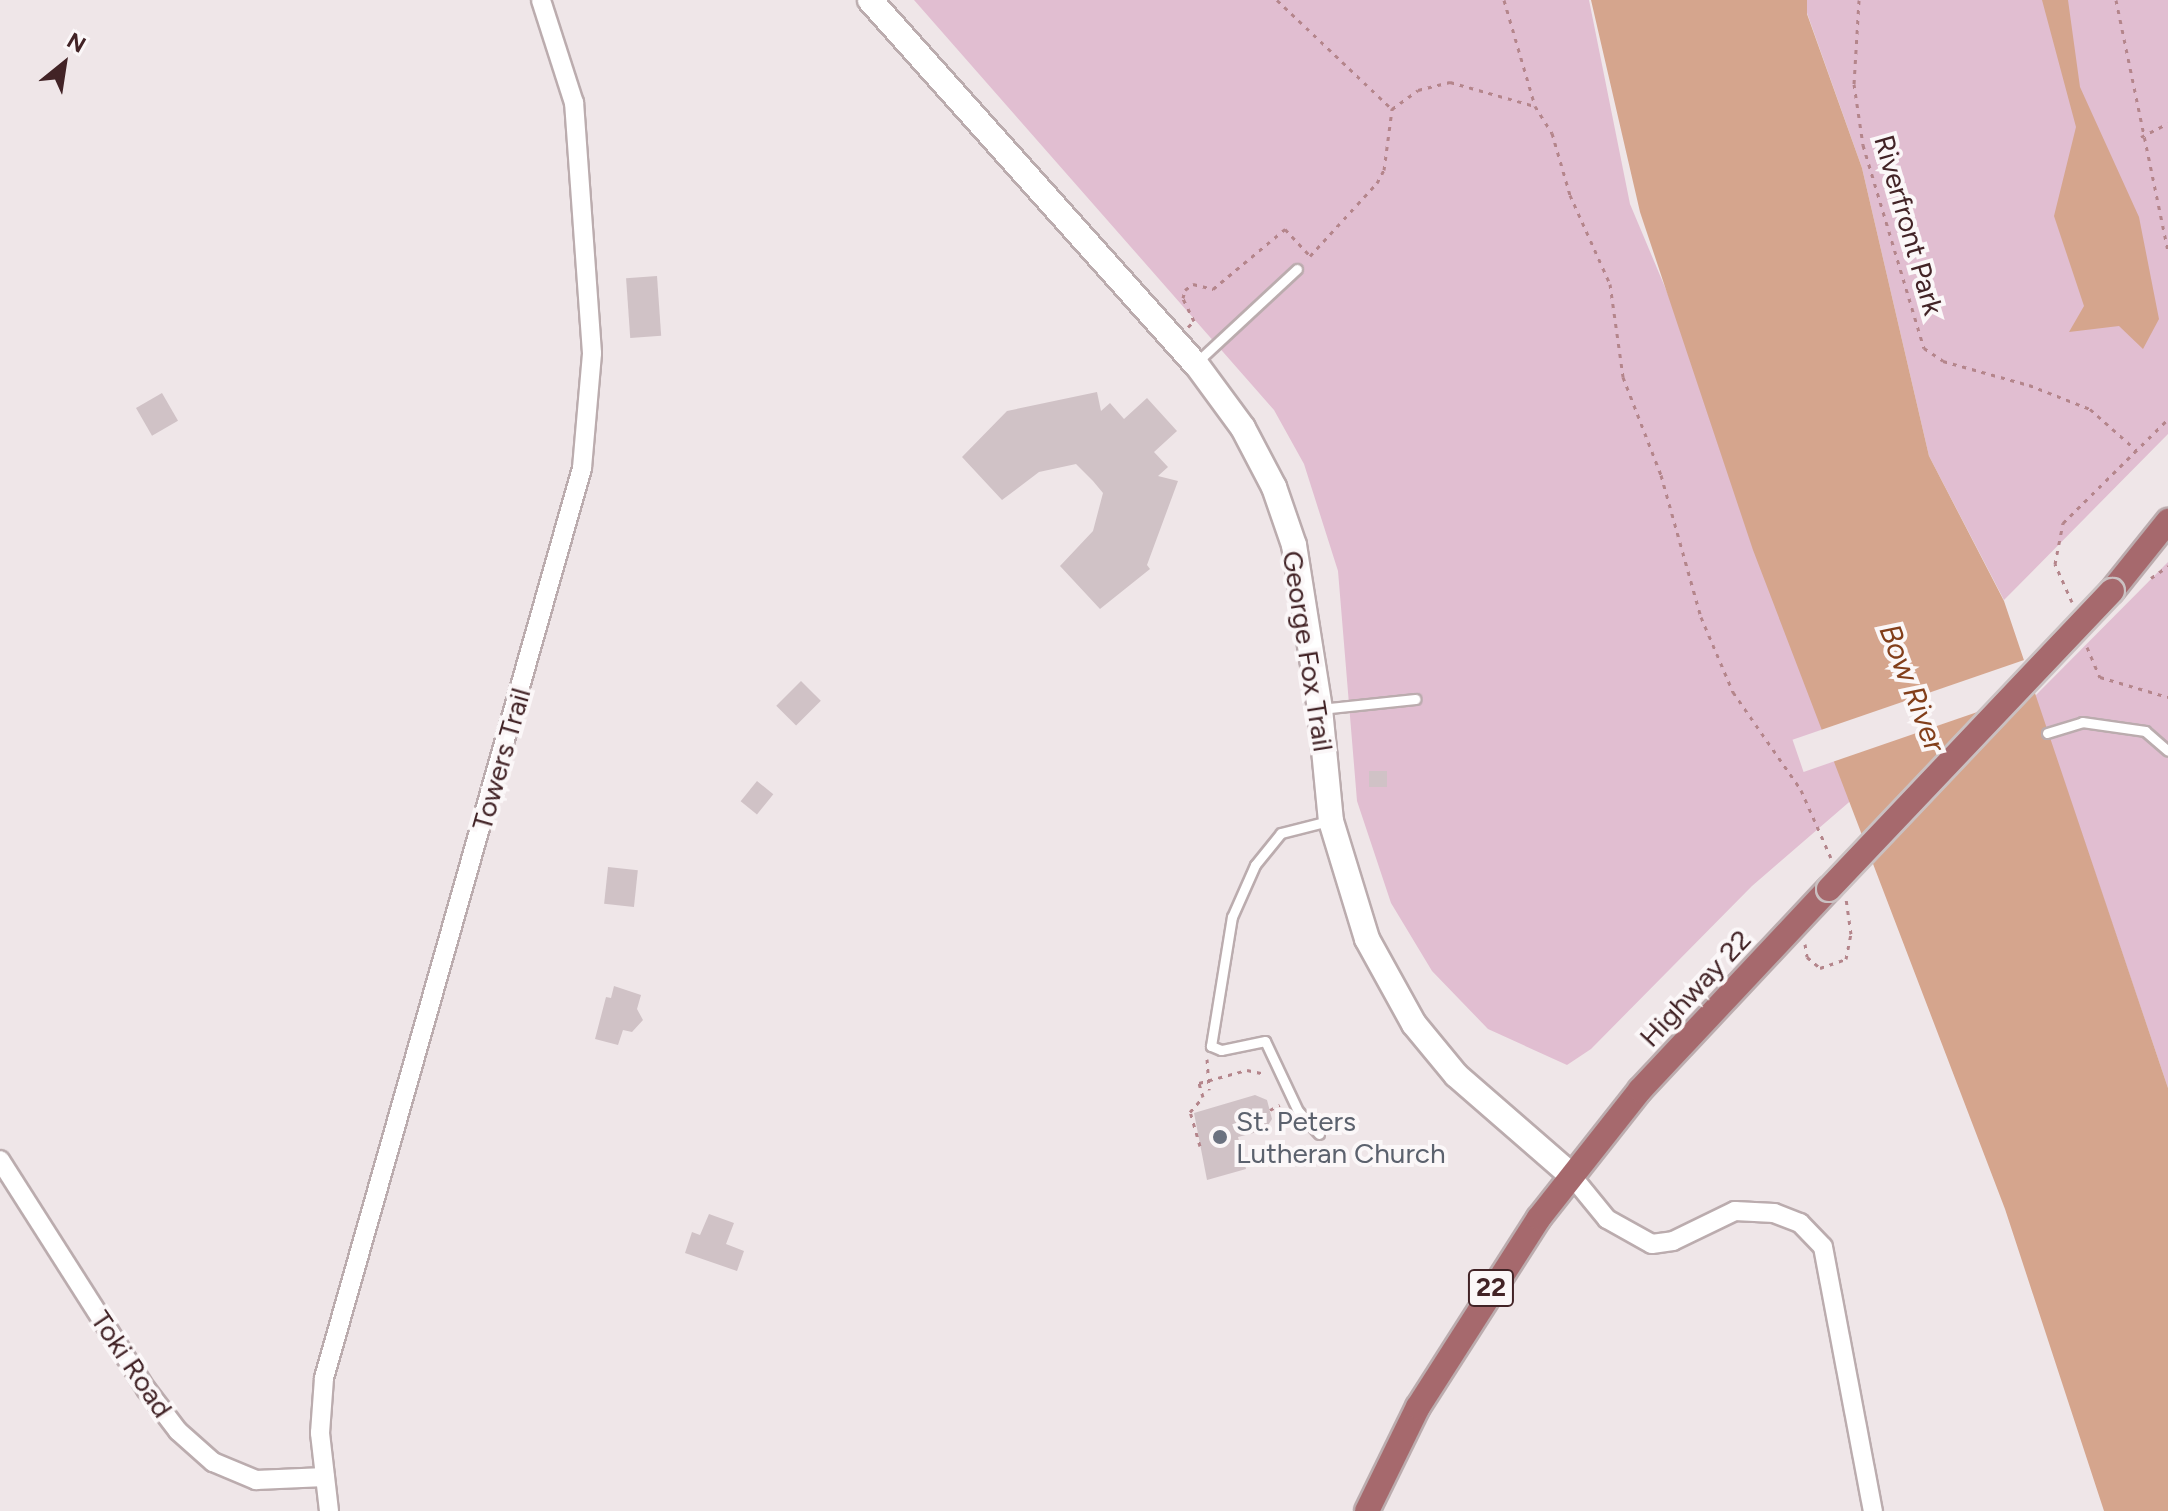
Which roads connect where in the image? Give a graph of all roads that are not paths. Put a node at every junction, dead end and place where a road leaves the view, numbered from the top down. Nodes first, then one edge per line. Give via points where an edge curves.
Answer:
1 (541, 0) edge
2 (870, 0) edge
3 (1297, 269) road end
4 (1196, 364) junction
5 (2168, 521) edge
6 (2168, 543) edge
7 (2139, 561) junction
8 (1415, 699) dead end
9 (1320, 709) junction
10 (2047, 733) dead end
11 (2168, 751) edge
12 (1331, 821) junction
13 (1319, 1134) dead end
14 (0, 1160) edge
15 (1571, 1175) junction
16 (325, 1477) junction
17 (329, 1511) edge
18 (1367, 1511) edge
19 (1873, 1511) edge

1 - 16 street, Towers Trail via 574,103 592,353 582,468 324,1378 320,1433
2 - 4 street, George Fox Trail
3 - 4 lane
4 - 9 street, George Fox Trail via 1243,428 1274,487 1294,545
5 - 7 main road, Highway 22 / 22
6 - 7 main road, Highway 22 / 22
7 - 15 main road, Highway 22 / 22, bridge via 1640,1090
8 - 9 lane
9 - 12 street, George Fox Trail
10 - 11 lane via 2082,722 2098,724 2145,731
12 - 13 lane via 1281,833 1244,886 1232,917 1211,1046 1216,1050 1265,1041 1298,1111
12 - 15 street, George Fox Trail via 1354,908 1381,970 1414,1024 1456,1075
14 - 16 street, Toki Road via 178,1431 213,1462 256,1480
15 - 18 main road, Highway 22 / 22 via 1457,1343
15 - 19 street via 1607,1219 1652,1244 1673,1241 1735,1211 1774,1213 1800,1223 1823,1247
16 - 17 street, Towers Trail

